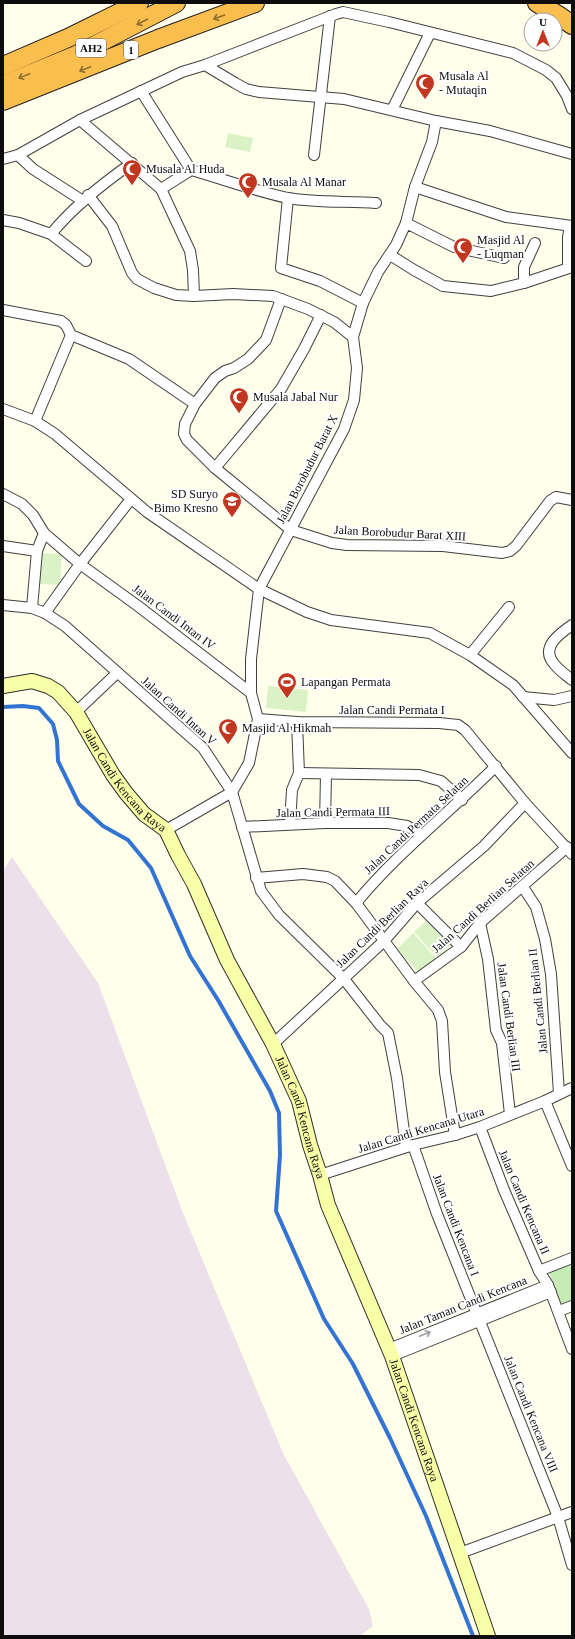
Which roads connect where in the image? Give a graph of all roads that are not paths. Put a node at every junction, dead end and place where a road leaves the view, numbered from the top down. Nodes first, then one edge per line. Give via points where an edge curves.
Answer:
1 (139, 3) edge
2 (176, 3) edge
3 (255, 3) edge
4 (537, 3) edge
5 (330, 16) junction
6 (572, 25) edge
7 (430, 33) junction
8 (205, 65) junction
9 (3, 66) edge
10 (141, 91) junction
11 (4, 95) edge
12 (321, 97) junction
13 (572, 109) edge
14 (392, 110) junction
15 (80, 120) junction
16 (436, 121) junction
17 (572, 154) edge
18 (18, 155) junction
19 (314, 155) dead end
20 (3, 159) edge
21 (132, 163) junction
22 (191, 170) junction
23 (416, 188) junction
24 (161, 189) junction
25 (86, 198) junction
26 (288, 198) junction
27 (376, 203) dead end
28 (3, 220) edge
29 (406, 223) junction
30 (571, 226) edge
31 (51, 234) junction
32 (535, 243) dead end
33 (390, 255) junction
34 (504, 258) dead end
35 (86, 261) dead end
36 (570, 267) edge
37 (524, 283) junction
38 (194, 296) junction
39 (281, 299) junction
40 (362, 303) junction
41 (3, 310) edge
42 (321, 315) junction
43 (71, 335) junction
44 (353, 337) junction
45 (195, 404) junction
46 (3, 409) edge
47 (35, 421) junction
48 (215, 468) junction
49 (3, 494) edge
50 (131, 499) junction
51 (572, 500) edge
52 (291, 530) junction
53 (44, 533) junction
54 (3, 546) edge
55 (37, 551) junction
56 (80, 564) junction
57 (259, 589) junction
58 (3, 605) edge
59 (509, 607) dead end
60 (32, 608) junction
61 (45, 613) junction
62 (572, 625) edge
63 (470, 655) junction
64 (117, 673) junction
65 (572, 680) edge
66 (3, 686) edge
67 (251, 693) junction
68 (572, 696) edge
69 (523, 697) junction
70 (76, 712) junction
71 (258, 719) junction
72 (297, 722) junction
73 (572, 753) edge
74 (496, 766) junction
75 (299, 773) junction
76 (326, 774) junction
77 (232, 792) junction
78 (462, 800) junction
79 (525, 803) junction
80 (325, 823) junction
81 (290, 824) junction
82 (242, 827) junction
83 (166, 830) junction
84 (422, 835) junction
85 (569, 851) edge
86 (256, 878) junction
87 (523, 887) junction
88 (356, 903) junction
89 (417, 903) junction
90 (480, 923) junction
91 (384, 941) junction
92 (461, 947) junction
93 (344, 979) junction
94 (414, 981) junction
95 (273, 1044) junction
96 (572, 1088) edge
97 (559, 1093) junction
98 (544, 1101) junction
99 (510, 1114) junction
100 (480, 1127) junction
101 (455, 1135) junction
102 (409, 1146) junction
103 (572, 1166) edge
104 (320, 1174) junction
105 (572, 1258) edge
106 (539, 1271) junction
107 (549, 1289) junction
108 (572, 1306) edge
109 (559, 1312) junction
110 (477, 1317) junction
111 (572, 1349) edge
112 (390, 1352) junction
113 (572, 1512) edge
114 (558, 1517) junction
115 (460, 1553) junction
116 (572, 1565) edge
117 (488, 1636) edge

1 - 9 highway
2 -> 11 highway, AH2
3 -> 11 highway, 1
4 - 6 highway
5 - 7 street via 343,12 357,14
5 - 8 street
5 - 12 street
7 - 13 street via 513,54 546,70 561,85
7 - 14 street
8 - 10 street via 182,72
8 - 12 street via 246,89
10 - 15 street
10 - 22 street
12 - 14 street via 344,99
12 - 19 street
14 - 16 street
15 - 18 street
15 - 21 street
16 - 17 street via 490,131
16 - 23 street, Jalan Borobudur Barat X via 432,142
18 - 20 street
18 - 25 street via 33,169
21 - 24 street
21 - 25 street
22 - 24 street
22 - 26 street
23 - 29 street, Jalan Borobudur Barat X
23 - 30 street via 506,217
24 - 38 street via 190,251
25 - 31 street
25 - 38 street via 112,226 136,279 176,295
26 - 27 street via 335,203
26 - 40 street via 281,268 320,281
28 - 31 street
29 - 33 street, Jalan Borobudur Barat X
29 - 34 street via 454,247
30 - 36 street via 567,251
31 - 35 street
32 - 37 street via 524,267
33 - 37 street via 443,286 491,291
33 - 40 street, Jalan Borobudur Barat X
36 - 37 street
38 - 39 street via 233,294 273,296
39 - 42 street
39 - 45 street via 266,340 259,349 248,359 215,378
40 - 44 street, Jalan Borobudur Barat X
41 - 43 street via 61,321
42 - 44 street
42 - 48 street via 281,389
43 - 45 street via 129,359
43 - 47 street
44 - 52 street, Jalan Borobudur Barat X via 357,368 354,400 344,429
45 - 48 street via 185,424 184,434
46 - 47 street
47 - 50 street via 55,434
48 - 52 street
49 - 53 street, Jalan Candi Intan IV via 22,504
50 - 56 street
50 - 57 street
51 - 52 street, Jalan Borobudur Barat XIII via 556,497 550,500 516,546 502,553 437,546 346,545
52 - 57 street, Jalan Borobudur Barat X
53 - 55 street
53 - 56 street, Jalan Candi Intan IV
54 - 55 street
55 - 60 street
56 - 61 street
56 - 67 street, Jalan Candi Intan IV
57 - 63 street via 307,612 331,620 430,633
57 - 67 street via 251,659
58 - 60 street, Jalan Candi Intan V
59 - 63 street
60 - 61 street, Jalan Candi Intan V
61 - 64 street, Jalan Candi Intan V via 65,626
62 - 65 street via 550,644 550,653 554,664
63 - 69 street via 513,685
64 - 70 street
64 - 77 street, Jalan Candi Intan V via 203,748
66 - 70 street, Jalan Candi Kencana Raya via 32,681 48,686 58,692
67 - 71 street
68 - 69 street via 554,700
69 - 73 street
70 - 83 street, Jalan Candi Kencana Raya via 126,793 144,814
71 - 72 street, Jalan Candi Permata I
71 - 77 street via 249,763
72 - 74 street, Jalan Candi Permata I via 458,725 466,730
72 - 75 street
74 - 78 street, Jalan Candi Permata Selatan
74 - 79 street, Jalan Candi Permata I
75 - 76 street
75 - 81 street via 292,790
76 - 78 street via 419,775 441,781
76 - 80 street
77 - 82 street, Jalan Candi Intan V
77 - 83 street
78 - 84 street, Jalan Candi Permata Selatan
79 - 85 street, Jalan Candi Permata I
79 - 89 street, Jalan Candi Berlian Raya via 484,846
80 - 81 street, Jalan Candi Permata III
80 - 84 street, Jalan Candi Permata III via 400,824
81 - 82 street, Jalan Candi Permata III
82 - 86 street, Jalan Candi Intan V
83 - 95 street, Jalan Candi Kencana Raya via 194,884 227,960
84 - 88 street, Jalan Candi Permata Selatan via 376,879
85 - 87 street, Jalan Candi Berlian Selatan
86 - 88 street via 303,874 327,877 335,881
86 - 93 street, Jalan Candi Intan V via 271,906
87 - 90 street, Jalan Candi Berlian Selatan
87 - 97 street, Jalan Candi Berlian II via 536,906 545,939 551,974
88 - 91 street
89 - 91 street, Jalan Candi Berlian Raya
89 - 92 street
90 - 92 street, Jalan Candi Berlian Selatan
90 - 99 street, Jalan Candi Berlian III via 488,959 496,1030 502,1044
91 - 93 street, Jalan Candi Berlian Raya
91 - 94 street
92 - 94 street, Jalan Candi Berlian Selatan
93 - 95 street, Jalan Candi Berlian Raya
93 - 102 street, Jalan Candi Kencana I via 388,1033
94 - 101 street via 438,1010 442,1021 445,1072
95 - 104 street, Jalan Candi Kencana Raya via 299,1101
96 - 97 street, Jalan Candi Kencana Utara
97 - 98 street, Jalan Candi Kencana Utara
98 - 99 street, Jalan Candi Kencana Utara
98 - 103 street
99 - 100 street, Jalan Candi Kencana Utara
100 - 101 street, Jalan Candi Kencana Utara
100 - 106 street, Jalan Candi Kencana II
101 - 102 street, Jalan Candi Kencana Utara
102 - 104 street, Jalan Candi Kencana Utara
102 - 110 street, Jalan Candi Kencana I
104 - 112 street, Jalan Candi Kencana Raya via 328,1205
105 - 106 street
106 - 107 street, Jalan Candi Kencana II
107 - 109 street, Jalan Candi Kencana II
107 - 110 street, Jalan Taman Candi Kencana
108 - 109 street
109 - 111 street, Jalan Candi Kencana II
110 - 112 street, Jalan Taman Candi Kencana
110 - 114 street, Jalan Candi Kencana VIII
112 - 115 street, Jalan Candi Kencana Raya
113 - 114 street
114 - 115 street
114 - 116 street, Jalan Candi Kencana VIII
115 - 117 street, Jalan Candi Kencana Raya

